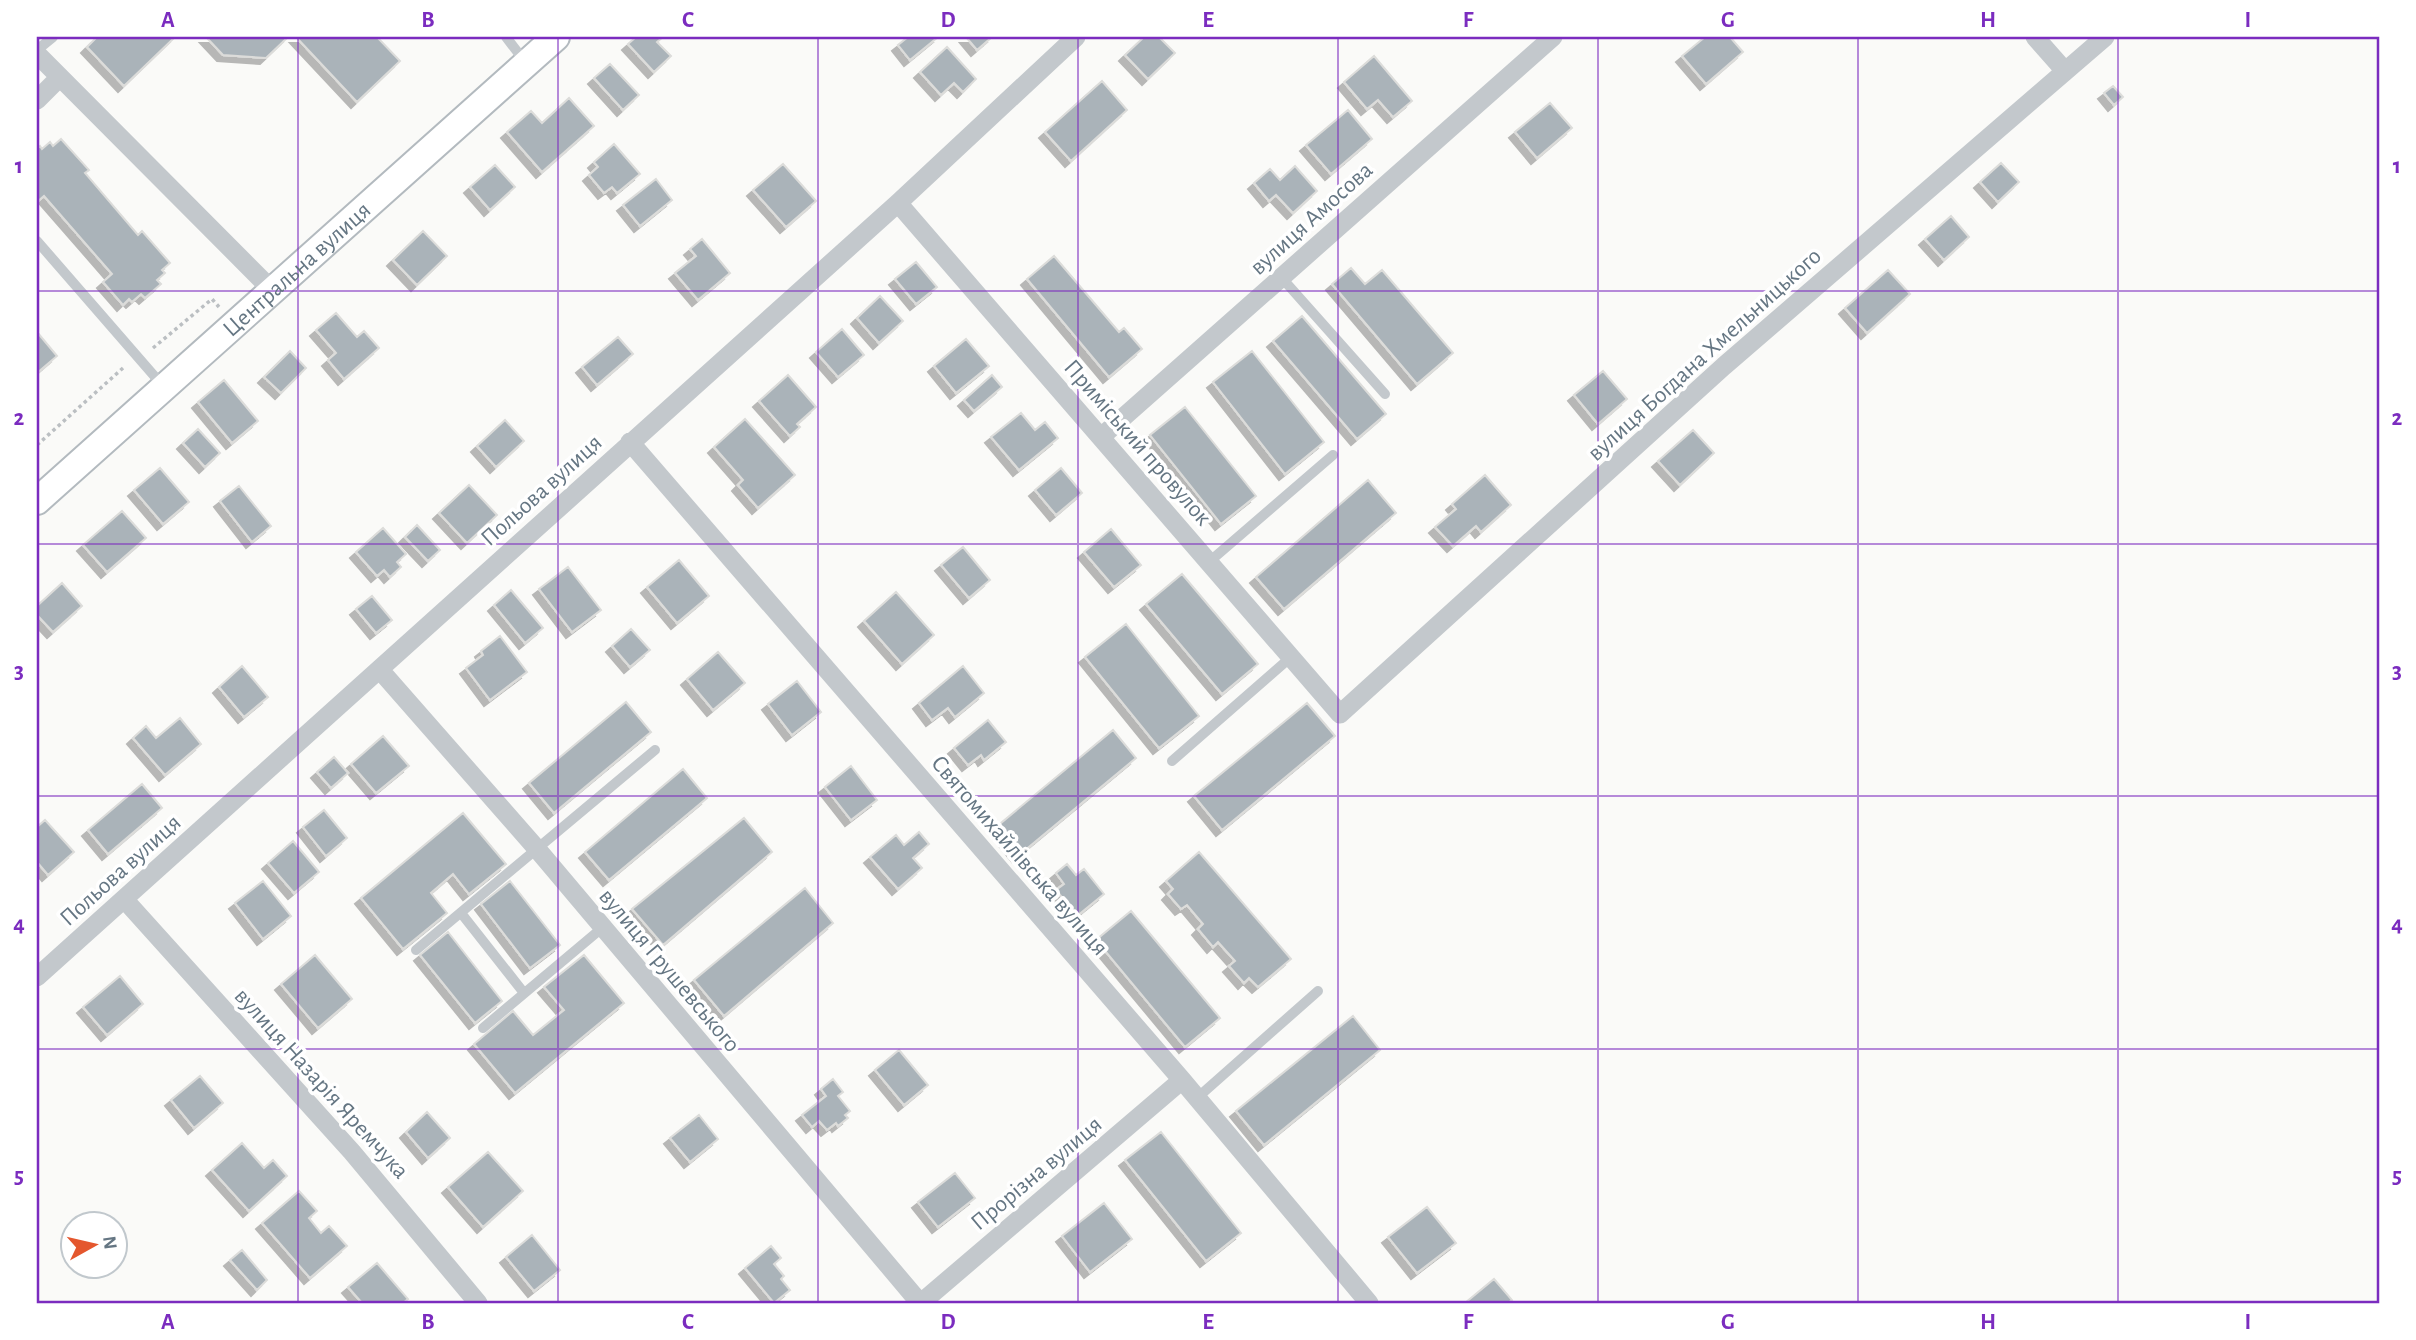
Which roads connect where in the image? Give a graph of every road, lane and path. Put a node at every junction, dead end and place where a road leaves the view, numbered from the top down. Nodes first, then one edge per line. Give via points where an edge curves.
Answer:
1 (52, 37) edge
2 (506, 37) edge
3 (556, 37) edge
4 (1076, 37) edge
5 (1553, 37) edge
6 (2035, 37) edge
7 (2105, 37) edge
8 (37, 52) edge
9 (527, 63) junction
10 (2065, 71) junction
11 (60, 77) junction
12 (37, 100) edge
13 (898, 203) junction
14 (37, 242) edge
15 (1281, 277) junction
16 (272, 290) junction
17 (228, 300) dead end
18 (153, 348) dead end
19 (123, 368) dead end
20 (164, 387) junction
21 (1385, 394) dead end
22 (1101, 437) junction
23 (630, 442) junction
24 (37, 445) edge
25 (1333, 455) dead end
26 (37, 501) edge
27 (1209, 562) junction
28 (1291, 657) junction
29 (380, 670) junction
30 (1340, 714) joint
31 (655, 750) dead end
32 (1172, 761) dead end
33 (537, 849) junction
34 (124, 899) junction
35 (461, 913) junction
36 (602, 928) junction
37 (416, 950) dead end
38 (37, 977) edge
39 (1318, 991) dead end
40 (524, 993) junction
41 (483, 1028) dead end
42 (1182, 1080) junction
43 (1196, 1099) junction
44 (478, 1303) edge
45 (920, 1303) edge
46 (1369, 1303) edge

1 - 8 lane
2 - 9 lane
3 - 9 main road, Центральна вулиця
4 - 13 street, Польова вулиця
5 - 15 street, вулиця Амосова
6 - 10 street
7 - 10 street, вулиця Богдана Хмельницького
8 - 11 street
9 - 16 main road, Центральна вулиця
10 - 30 street, вулиця Богдана Хмельницького via 1724,366
11 - 12 street
11 - 16 street
13 - 22 street, Приміський провулок
13 - 23 street, Польова вулиця
14 - 20 lane
15 - 21 lane
15 - 22 street, вулиця Амосова
16 - 20 main road, Центральна вулиця
17 - 18 path via 219,307 212,299
19 - 24 path
20 - 26 main road, Центральна вулиця
22 - 27 street, Приміський провулок
23 - 29 street, Польова вулиця
23 - 42 street, Святомихайлівська вулиця
25 - 27 lane
27 - 28 street, Приміський провулок
28 - 30 street, Приміський провулок
28 - 32 lane
29 - 33 street, вулиця Грушевського
29 - 34 street, Польова вулиця
31 - 33 lane
33 - 35 lane
33 - 36 street, вулиця Грушевського
34 - 38 street, Польова вулиця
34 - 44 street, вулиця Назарія Яремчука via 352,1152
35 - 37 lane
35 - 40 lane
36 - 40 lane
36 - 45 street, вулиця Грушевського
39 - 43 lane
40 - 41 lane
42 - 43 street, Святомихайлівська вулиця
42 - 45 street, Прорізна вулиця
43 - 46 street, Святомихайлівська вулиця

